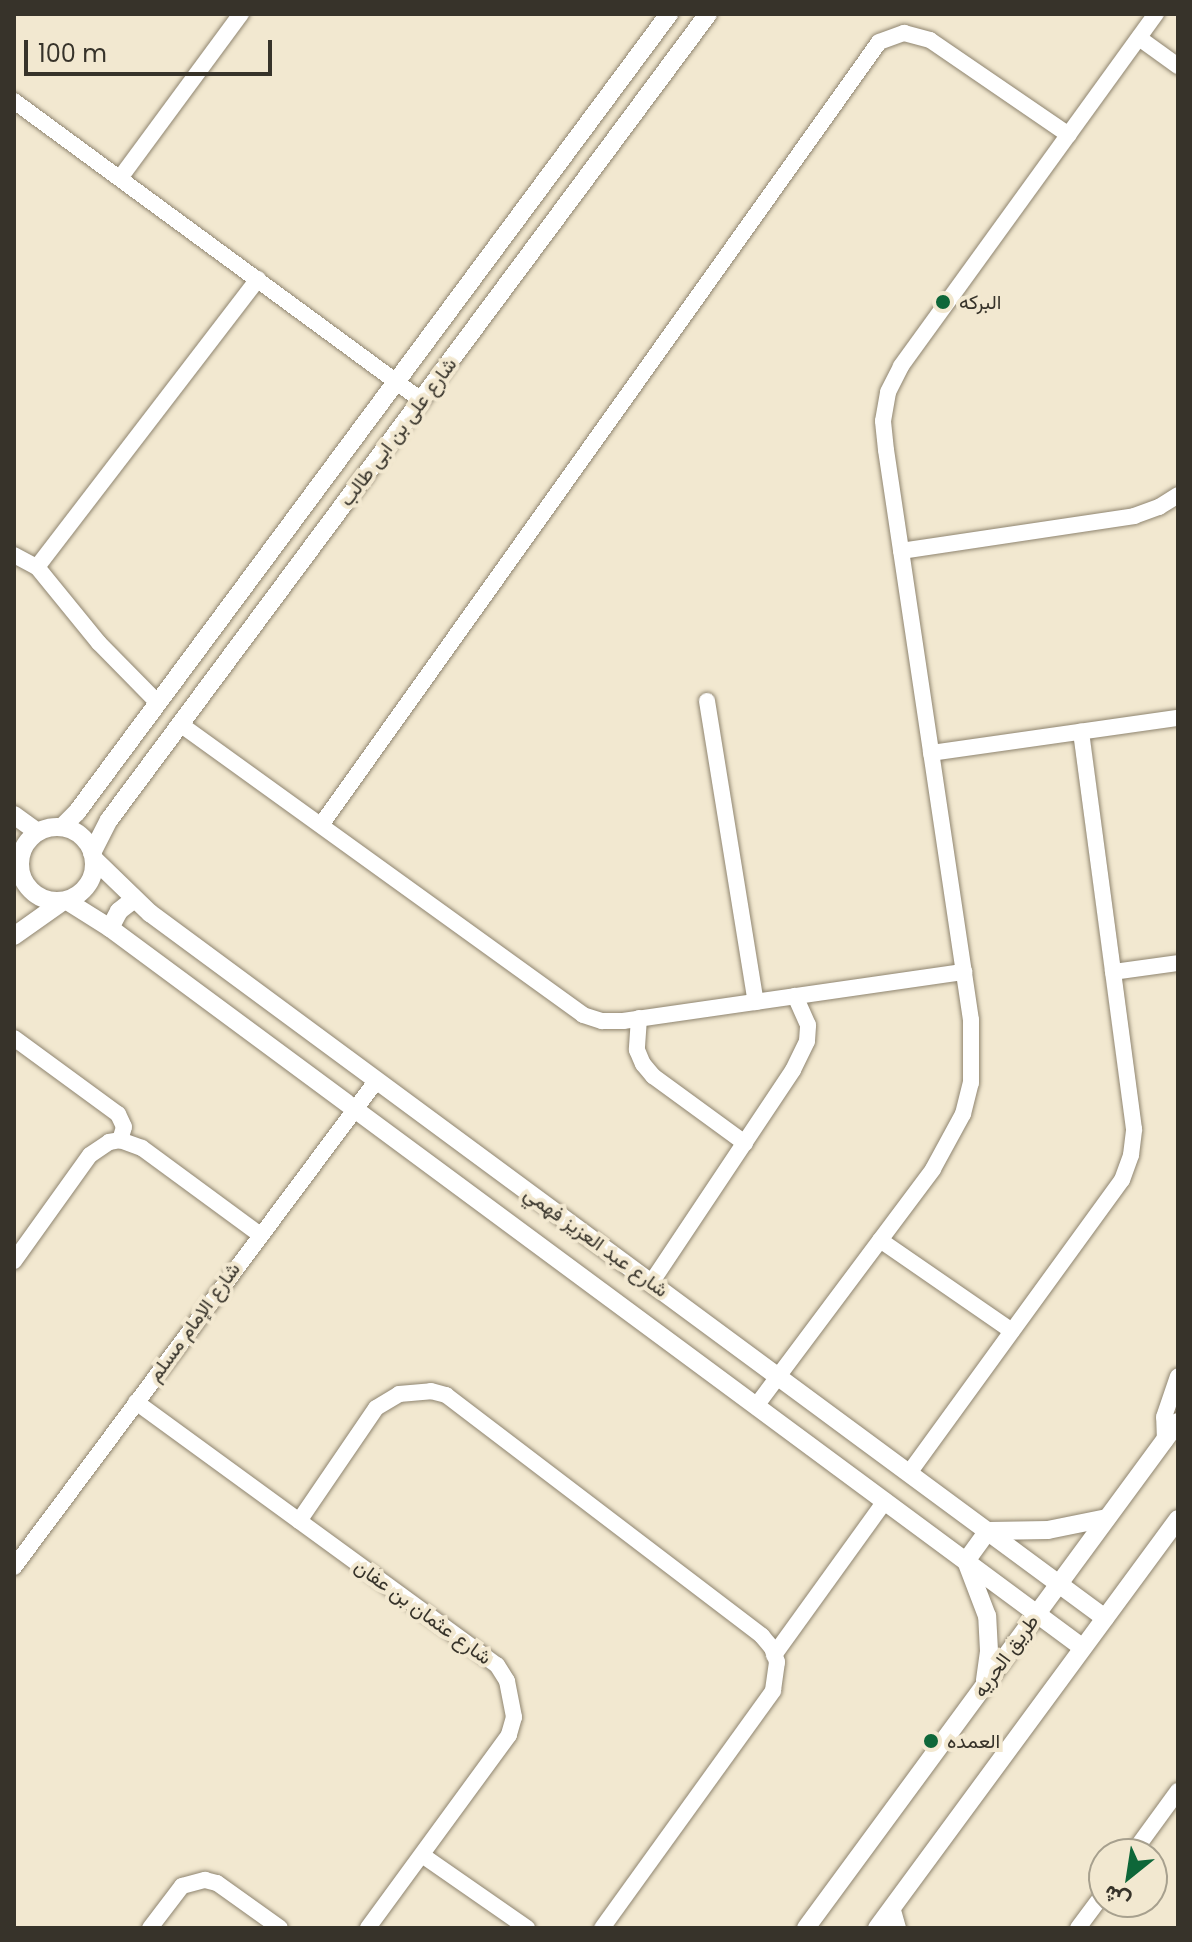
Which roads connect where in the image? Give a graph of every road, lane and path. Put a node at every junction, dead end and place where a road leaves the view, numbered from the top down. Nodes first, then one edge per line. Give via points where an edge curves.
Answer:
1 (241, 14) edge
2 (669, 14) edge
3 (708, 14) edge
4 (1156, 14) edge
5 (1139, 38) junction
6 (1178, 66) edge
7 (14, 101) edge
8 (1069, 135) junction
9 (120, 178) junction
10 (258, 279) junction
11 (397, 381) junction
12 (421, 400) junction
13 (1178, 495) edge
14 (901, 551) junction
15 (14, 555) edge
16 (37, 567) junction
17 (707, 701) dead end
18 (158, 703) junction
19 (1178, 718) edge
20 (180, 724) junction
21 (1081, 732) junction
22 (931, 753) junction
23 (93, 791) junction
24 (118, 808) junction
25 (14, 815) edge
26 (321, 825) junction
27 (62, 827) junction
28 (37, 832) junction
29 (93, 856) junction
30 (17, 867) edge
31 (133, 900) junction
32 (64, 901) junction
33 (110, 928) junction
34 (14, 936) edge
35 (1178, 963) edge
36 (964, 972) junction
37 (1113, 972) junction
38 (795, 996) junction
39 (756, 1002) junction
40 (639, 1018) junction
41 (14, 1038) edge
42 (377, 1080) junction
43 (355, 1109) junction
44 (120, 1140) junction
45 (745, 1143) junction
46 (259, 1234) junction
47 (880, 1240) junction
48 (14, 1261) edge
49 (651, 1283) junction
50 (1012, 1331) junction
51 (778, 1376) junction
52 (1178, 1376) edge
53 (136, 1402) junction
54 (756, 1406) junction
55 (1178, 1422) edge
56 (1165, 1441) junction
57 (909, 1473) junction
58 (885, 1501) junction
59 (1107, 1518) junction
60 (1178, 1519) edge
61 (299, 1521) junction
62 (988, 1531) junction
63 (966, 1561) junction
64 (14, 1567) edge
65 (1059, 1584) junction
66 (1037, 1614) junction
67 (1105, 1618) junction
68 (1083, 1648) junction
69 (774, 1655) junction
70 (984, 1686) junction
71 (1178, 1791) edge
72 (1144, 1838) edge
73 (422, 1855) junction
74 (892, 1907) junction
75 (150, 1928) edge
76 (280, 1928) edge
77 (368, 1928) edge
78 (527, 1928) edge
79 (602, 1928) edge
80 (806, 1928) edge
81 (877, 1928) edge
82 (898, 1928) edge

1 - 9 street
2 - 11 street, شارع على بن ابى طالب
3 - 12 street, شارع على بن ابى طالب
4 - 5 street
5 - 6 street
5 - 8 street
7 - 9 street
8 - 14 street via 901,366 888,392 883,421
8 - 26 street via 930,40 904,33 879,42
9 - 10 street
10 - 11 street
10 - 16 street
11 - 12 street
11 - 18 street, شارع على بن ابى طالب
12 - 20 street, شارع على بن ابى طالب
13 - 14 street via 1134,516
14 - 22 street
15 - 16 street
16 - 18 street via 99,643
17 - 39 street
18 - 23 street, شارع على بن ابى طالب
19 - 21 street
20 - 24 street, شارع على بن ابى طالب
20 - 26 street
21 - 22 street
21 - 37 street
22 - 36 street
23 - 24 street via 102,804
23 - 27 street, شارع على بن ابى طالب
24 - 29 street, شارع على بن ابى طالب
25 - 28 street
26 - 40 street via 583,1015 602,1021
27 - 28 street
27 - 29 street via 84,838
28 - 30 street via 26,843
29 - 31 street, شارع عبد العزيز فهمي
29 - 32 street via 88,885
30 - 32 street via 35,895
31 - 33 street
31 - 42 street, شارع عبد العزيز فهمي
32 - 33 street, شارع عبد العزيز فهمي
32 - 34 street
33 - 43 street, شارع عبد العزيز فهمي
35 - 37 street
36 - 38 street
36 - 47 street via 973,1051 963,1114 950,1142
37 - 50 street via 1134,1129 1131,1155 1122,1180
38 - 39 street
38 - 45 street via 804,1010 807,1041
39 - 40 street
40 - 45 street via 637,1050 653,1076
41 - 44 street via 118,1114 124,1127
42 - 43 street, شارع الإمام مسلم
42 - 49 street, شارع عبد العزيز فهمي
43 - 46 street, شارع الإمام مسلم
43 - 54 street, شارع عبد العزيز فهمي
44 - 46 street via 142,1148
44 - 48 street via 90,1155
45 - 49 street
46 - 53 street, شارع الإمام مسلم
47 - 50 street
47 - 51 street
49 - 51 street, شارع عبد العزيز فهمي
50 - 57 street
51 - 54 street
51 - 57 street, شارع عبد العزيز فهمي
52 - 56 street via 1164,1417
53 - 61 street, شارع عثمان بن عفان
53 - 64 street, شارع الإمام مسلم
54 - 58 street, شارع عبد العزيز فهمي
55 - 56 street, طريق الحريه
56 - 59 street, طريق الحريه
57 - 62 street, شارع عبد العزيز فهمي
58 - 63 street, شارع عبد العزيز فهمي
58 - 69 street
59 - 62 street via 1048,1530
59 - 65 street, طريق الحريه
60 - 67 street
61 - 69 street via 376,1408 399,1394 446,1395 762,1636
61 - 73 street, شارع عثمان بن عفان via 497,1665 507,1681 514,1717 509,1735
62 - 63 street
62 - 65 street, شارع عبد العزيز فهمي
63 - 66 street, شارع عبد العزيز فهمي
63 - 70 street via 987,1616
65 - 66 street, طريق الحريه
65 - 67 street, شارع عبد العزيز فهمي
66 - 68 street, شارع عبد العزيز فهمي
66 - 70 street, طريق الحريه
67 - 68 street
68 - 74 street
69 - 79 street via 773,1691
70 - 80 street, طريق الحريه
71 - 72 street
73 - 77 street, شارع عثمان بن عفان
73 - 78 street
74 - 81 street
74 - 82 street
75 - 76 street via 182,1886 205,1880

